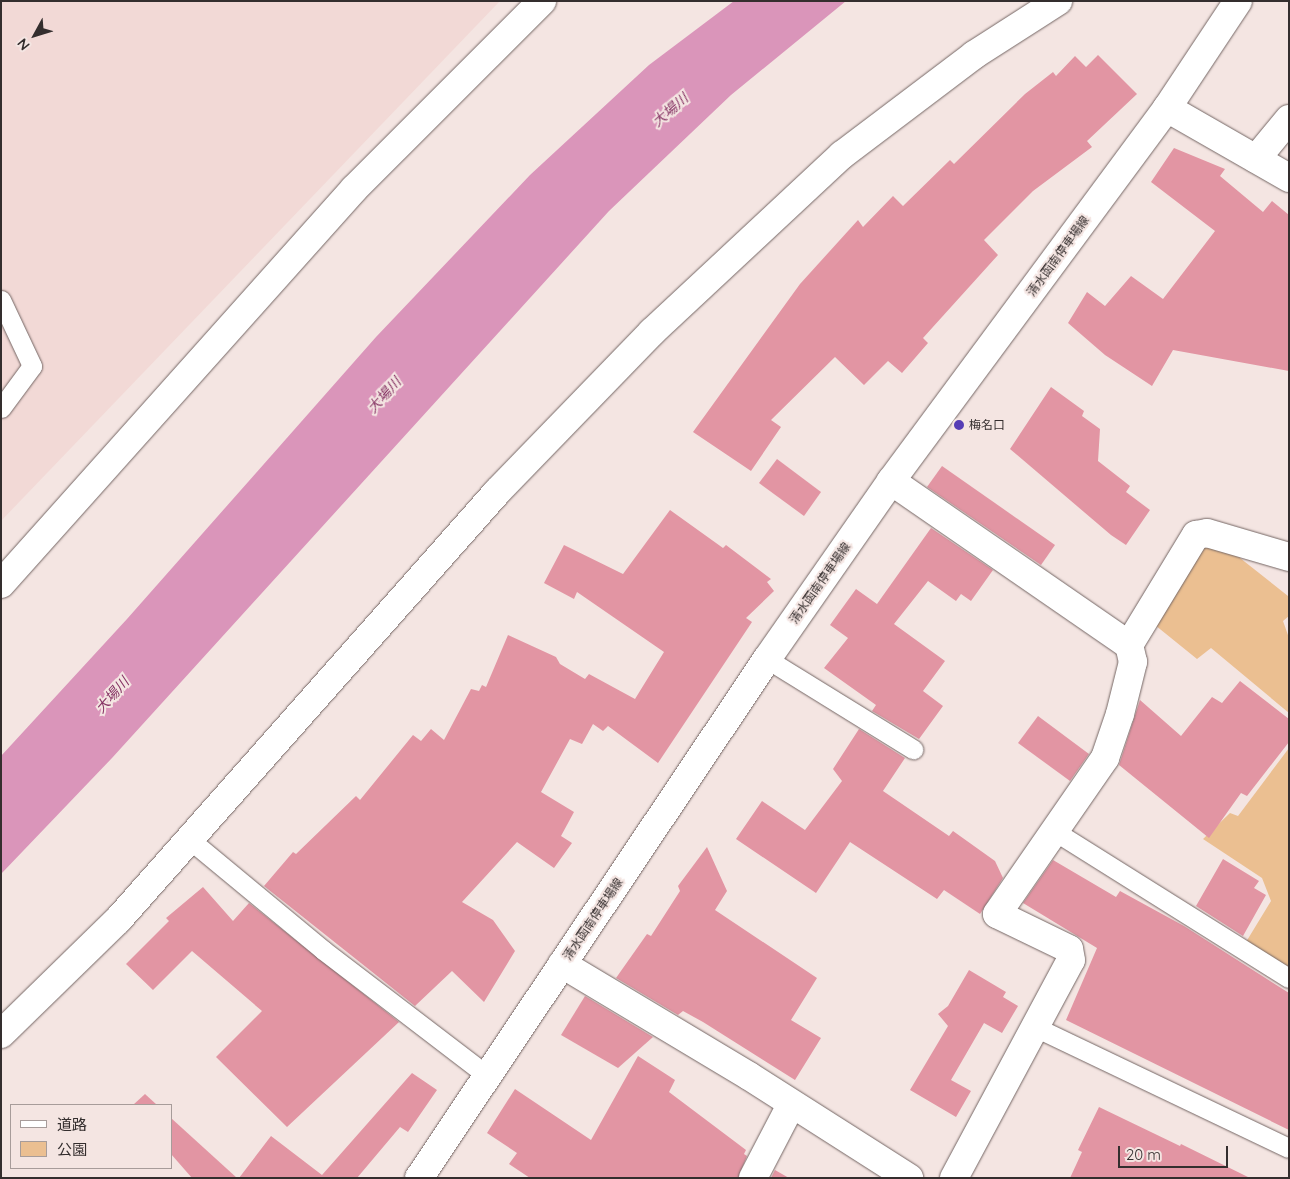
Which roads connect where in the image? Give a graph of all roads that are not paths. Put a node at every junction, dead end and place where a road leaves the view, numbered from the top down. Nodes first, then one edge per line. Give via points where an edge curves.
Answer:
1 (542, 1) edge
2 (1058, 1) edge
3 (1238, 1) edge
4 (1167, 108) junction
5 (1289, 119) edge
6 (1256, 159) junction
7 (1289, 178) edge
8 (1, 300) edge
9 (1, 408) edge
10 (891, 481) junction
11 (1289, 557) edge
12 (1, 584) edge
13 (1129, 645) junction
14 (767, 659) junction
15 (913, 749) dead end
16 (1056, 832) junction
17 (189, 839) junction
18 (562, 964) junction
19 (1289, 978) edge
20 (1035, 1027) junction
21 (1, 1034) edge
22 (488, 1076) junction
23 (791, 1105) junction
24 (1289, 1148) edge
25 (419, 1178) edge
26 (753, 1178) edge
27 (909, 1178) edge
28 (954, 1178) edge

1 - 12 street via 354,189
2 - 17 street via 974,55 842,155 652,332 497,492
3 - 4 street, 清水函南停車場線
4 - 6 street
4 - 10 street, 清水函南停車場線
5 - 6 street
6 - 7 street
8 - 9 lane via 32,366
10 - 13 street
10 - 14 street, 清水函南停車場線
11 - 13 street via 1207,533 1196,535
13 - 16 street via 1133,662 1112,742 1096,773
14 - 15 lane
14 - 18 street, 清水函南停車場線
16 - 19 lane
16 - 20 street via 997,914 1053,940 1069,949 1072,956
17 - 21 street via 118,920
17 - 22 lane via 323,950
18 - 22 street, 清水函南停車場線
18 - 23 street via 749,1076
20 - 24 lane
20 - 28 street
22 - 25 street, 清水函南停車場線
23 - 26 street
23 - 27 street

